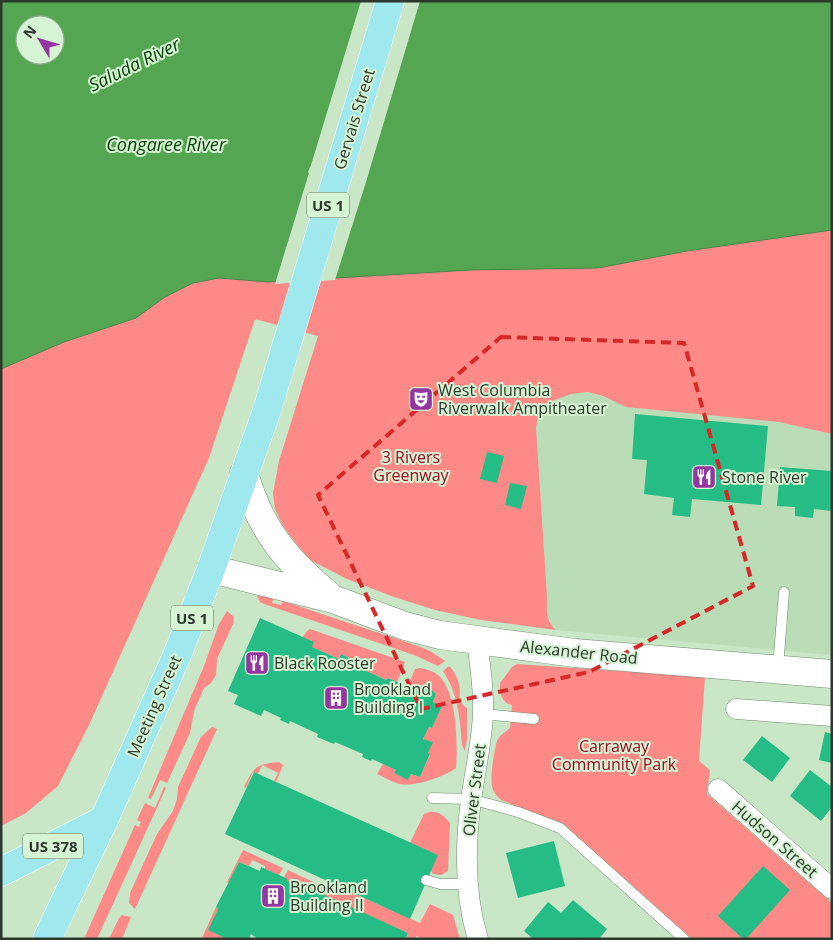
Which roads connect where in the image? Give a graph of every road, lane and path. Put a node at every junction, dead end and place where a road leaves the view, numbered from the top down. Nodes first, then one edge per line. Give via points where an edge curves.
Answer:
1 (390, 1) edge
2 (267, 410) joint
3 (244, 473) junction
4 (211, 569) junction
5 (784, 592) dead end
6 (333, 599) junction
7 (477, 641) junction
8 (778, 670) junction
9 (832, 674) edge
10 (736, 709) dead end
11 (483, 714) junction
12 (832, 716) edge
13 (534, 719) dead end
14 (718, 790) dead end
15 (432, 798) dead end
16 (471, 799) junction
17 (104, 820) junction
18 (1, 872) edge
19 (426, 880) dead end
20 (468, 884) junction
21 (832, 889) edge
22 (47, 939) edge
23 (478, 939) edge
24 (684, 939) edge

1 - 2 main road, Gervais Street / US 1
2 - 3 main road, Meeting Street / US 1
3 - 4 main road, Meeting Street / US 1
3 - 6 street, Alexander Road via 253,500 274,541 293,564
4 - 6 street, Alexander Road
4 - 17 main road, Meeting Street / US 1 via 178,653
5 - 8 lane
6 - 7 street, Alexander Road via 405,626
7 - 8 street, Alexander Road via 575,653
7 - 11 street, Oliver Street
8 - 9 street, Alexander Road
10 - 12 street
11 - 13 lane
11 - 16 street, Oliver Street
14 - 21 street, Hudson Street
15 - 16 lane
16 - 20 street, Oliver Street
16 - 24 lane via 560,828
17 - 18 main road, US 378
17 - 22 main road, Meeting Street / US 1
19 - 20 lane via 440,884
20 - 23 street, Oliver Street

